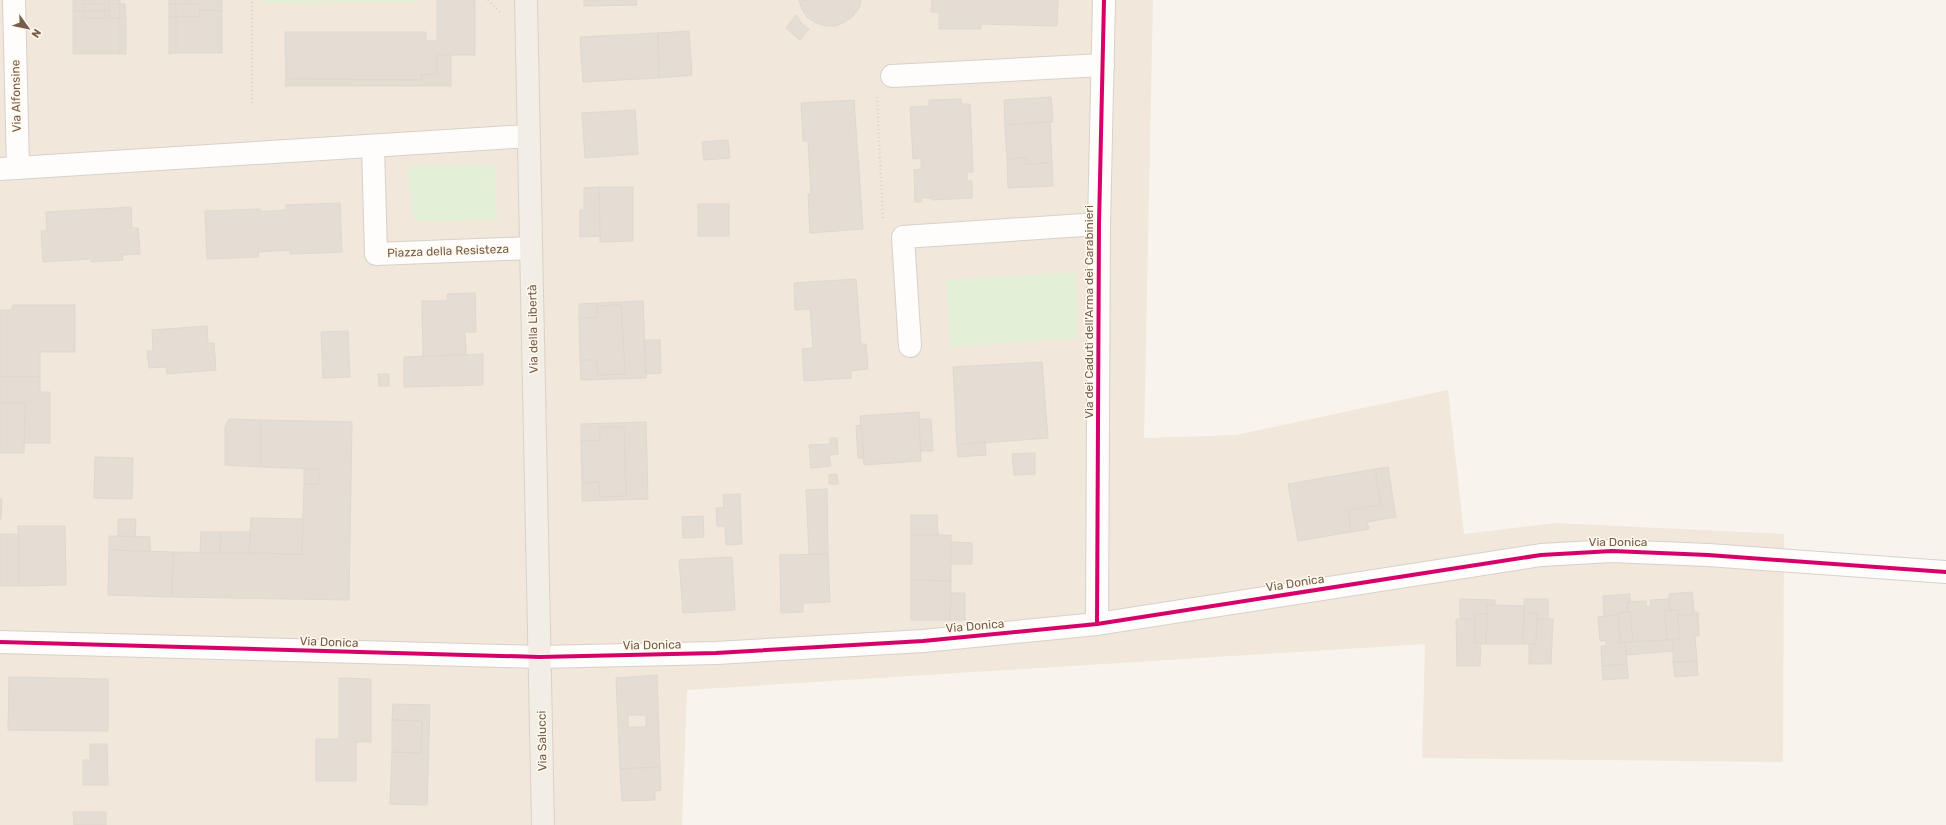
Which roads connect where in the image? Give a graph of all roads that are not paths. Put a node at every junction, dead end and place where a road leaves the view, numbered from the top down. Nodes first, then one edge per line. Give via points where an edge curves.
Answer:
1 (14, 0) edge
2 (526, 0) edge
3 (1104, 0) edge
4 (1103, 65) junction
5 (892, 76) road end
6 (528, 136) junction
7 (373, 146) junction
8 (9, 169) edge
9 (1099, 224) junction
10 (531, 248) junction
11 (910, 346) dead end
12 (1946, 572) edge
13 (1097, 624) junction
14 (0, 642) edge
15 (540, 657) junction
16 (543, 825) edge

1 - 8 street, Via Alfonsine
2 - 6 main road, Via della Libertà
3 - 4 street, Via dei Caduti dell'Arma dei Carabinieri
4 - 5 street
4 - 9 street, Via dei Caduti dell'Arma dei Carabinieri
6 - 7 street
6 - 10 main road, Via della Libertà
7 - 8 street
7 - 10 street, Piazza della Resisteza via 376,254
9 - 11 street, Via dei Caduti dell'Arma dei Carabinieri via 903,237
9 - 13 street, Via dei Caduti dell'Arma dei Carabinieri
10 - 15 main road, Via della Libertà
12 - 13 street, Via Donica via 1612,550 1541,555
13 - 15 street, Via Donica via 923,641 748,652
14 - 15 street, Via Donica
15 - 16 main road, Via Salucci

